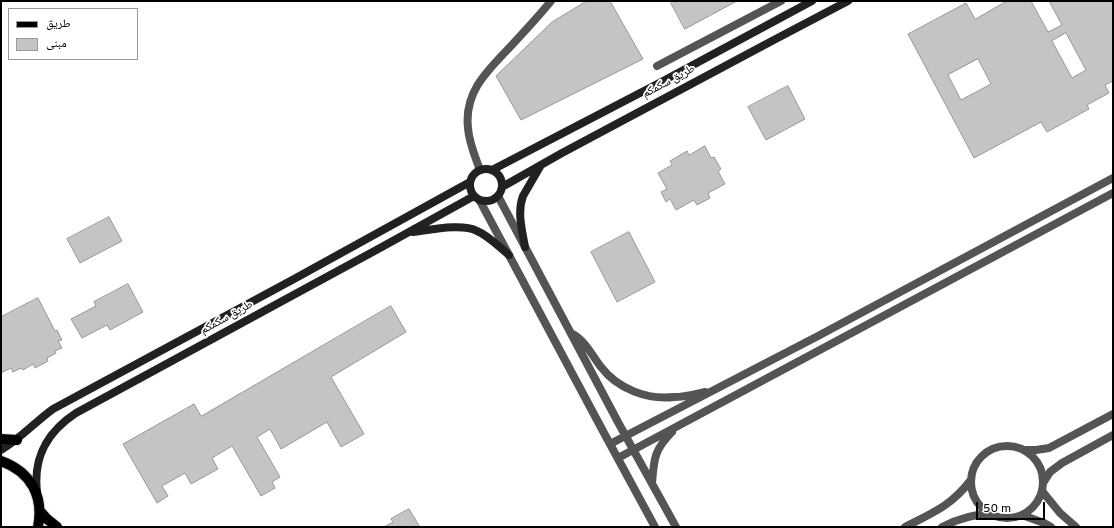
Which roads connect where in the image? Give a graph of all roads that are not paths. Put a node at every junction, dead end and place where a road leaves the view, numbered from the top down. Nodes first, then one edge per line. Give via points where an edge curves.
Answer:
1 (551, 1) edge
2 (781, 1) edge
3 (812, 1) edge
4 (848, 1) edge
5 (657, 66) dead end
6 (542, 164) junction
7 (480, 170) junction
8 (492, 170) junction
9 (1113, 178) edge
10 (470, 182) junction
11 (502, 187) junction
12 (1113, 193) edge
13 (498, 196) junction
14 (477, 198) junction
15 (408, 232) junction
16 (524, 247) junction
17 (509, 255) junction
18 (570, 332) junction
19 (715, 390) junction
20 (1113, 414) edge
21 (678, 426) junction
22 (1113, 435) edge
23 (626, 436) junction
24 (1, 439) edge
25 (17, 440) junction
26 (610, 444) junction
27 (1023, 449) junction
28 (1, 450) edge
29 (634, 450) junction
30 (618, 458) junction
31 (1, 461) edge
32 (970, 481) junction
33 (652, 483) junction
34 (1042, 487) junction
35 (37, 494) junction
36 (40, 511) junction
37 (990, 514) junction
38 (1022, 515) junction
39 (38, 527) edge
40 (57, 527) edge
41 (655, 527) edge
42 (676, 527) edge
43 (905, 527) edge
44 (942, 527) edge
45 (1051, 527) edge
46 (1076, 527) edge

1 - 7 street via 486,72 475,89 469,108 468,128
2 - 5 street
3 - 8 main road, طريق سكمكم
4 - 6 main road, طريق سكمكم
6 - 11 main road, طريق سكمكم
6 - 16 main road via 521,201 520,217
7 - 8 main road
7 - 10 main road via 473,174
8 - 11 main road via 499,175
9 - 19 street
10 - 14 main road via 470,190
10 - 25 main road, طريق سكمكم via 53,409
11 - 13 main road
12 - 21 street
13 - 14 main road via 489,202
13 - 16 street
14 - 15 main road, طريق سكمكم
14 - 17 street
15 - 17 main road via 472,228
15 - 35 main road, طريق سكمكم via 67,419 57,427 43,447 36,470
16 - 18 street
17 - 26 street
18 - 19 street via 582,340 610,377 637,393 674,398
18 - 23 street
19 - 23 street
20 - 27 street via 1049,448
21 - 29 street
21 - 33 street via 657,450
22 - 34 street via 1062,463 1050,472
23 - 26 street
23 - 29 street
24 - 25 main road
25 - 28 main road, طريق سكمكم
26 - 30 street
27 - 32 street via 1007,445 984,453 974,465
27 - 34 street via 1040,467
29 - 30 street
29 - 33 street
30 - 41 street
31 - 35 main road via 23,474
32 - 37 street via 976,500 983,510
32 - 43 street via 955,499
33 - 42 street
34 - 38 street via 1034,506
34 - 46 street via 1048,500
35 - 36 main road
36 - 39 main road
36 - 40 main road
37 - 38 street via 1006,518
37 - 44 street via 966,517
38 - 45 street

